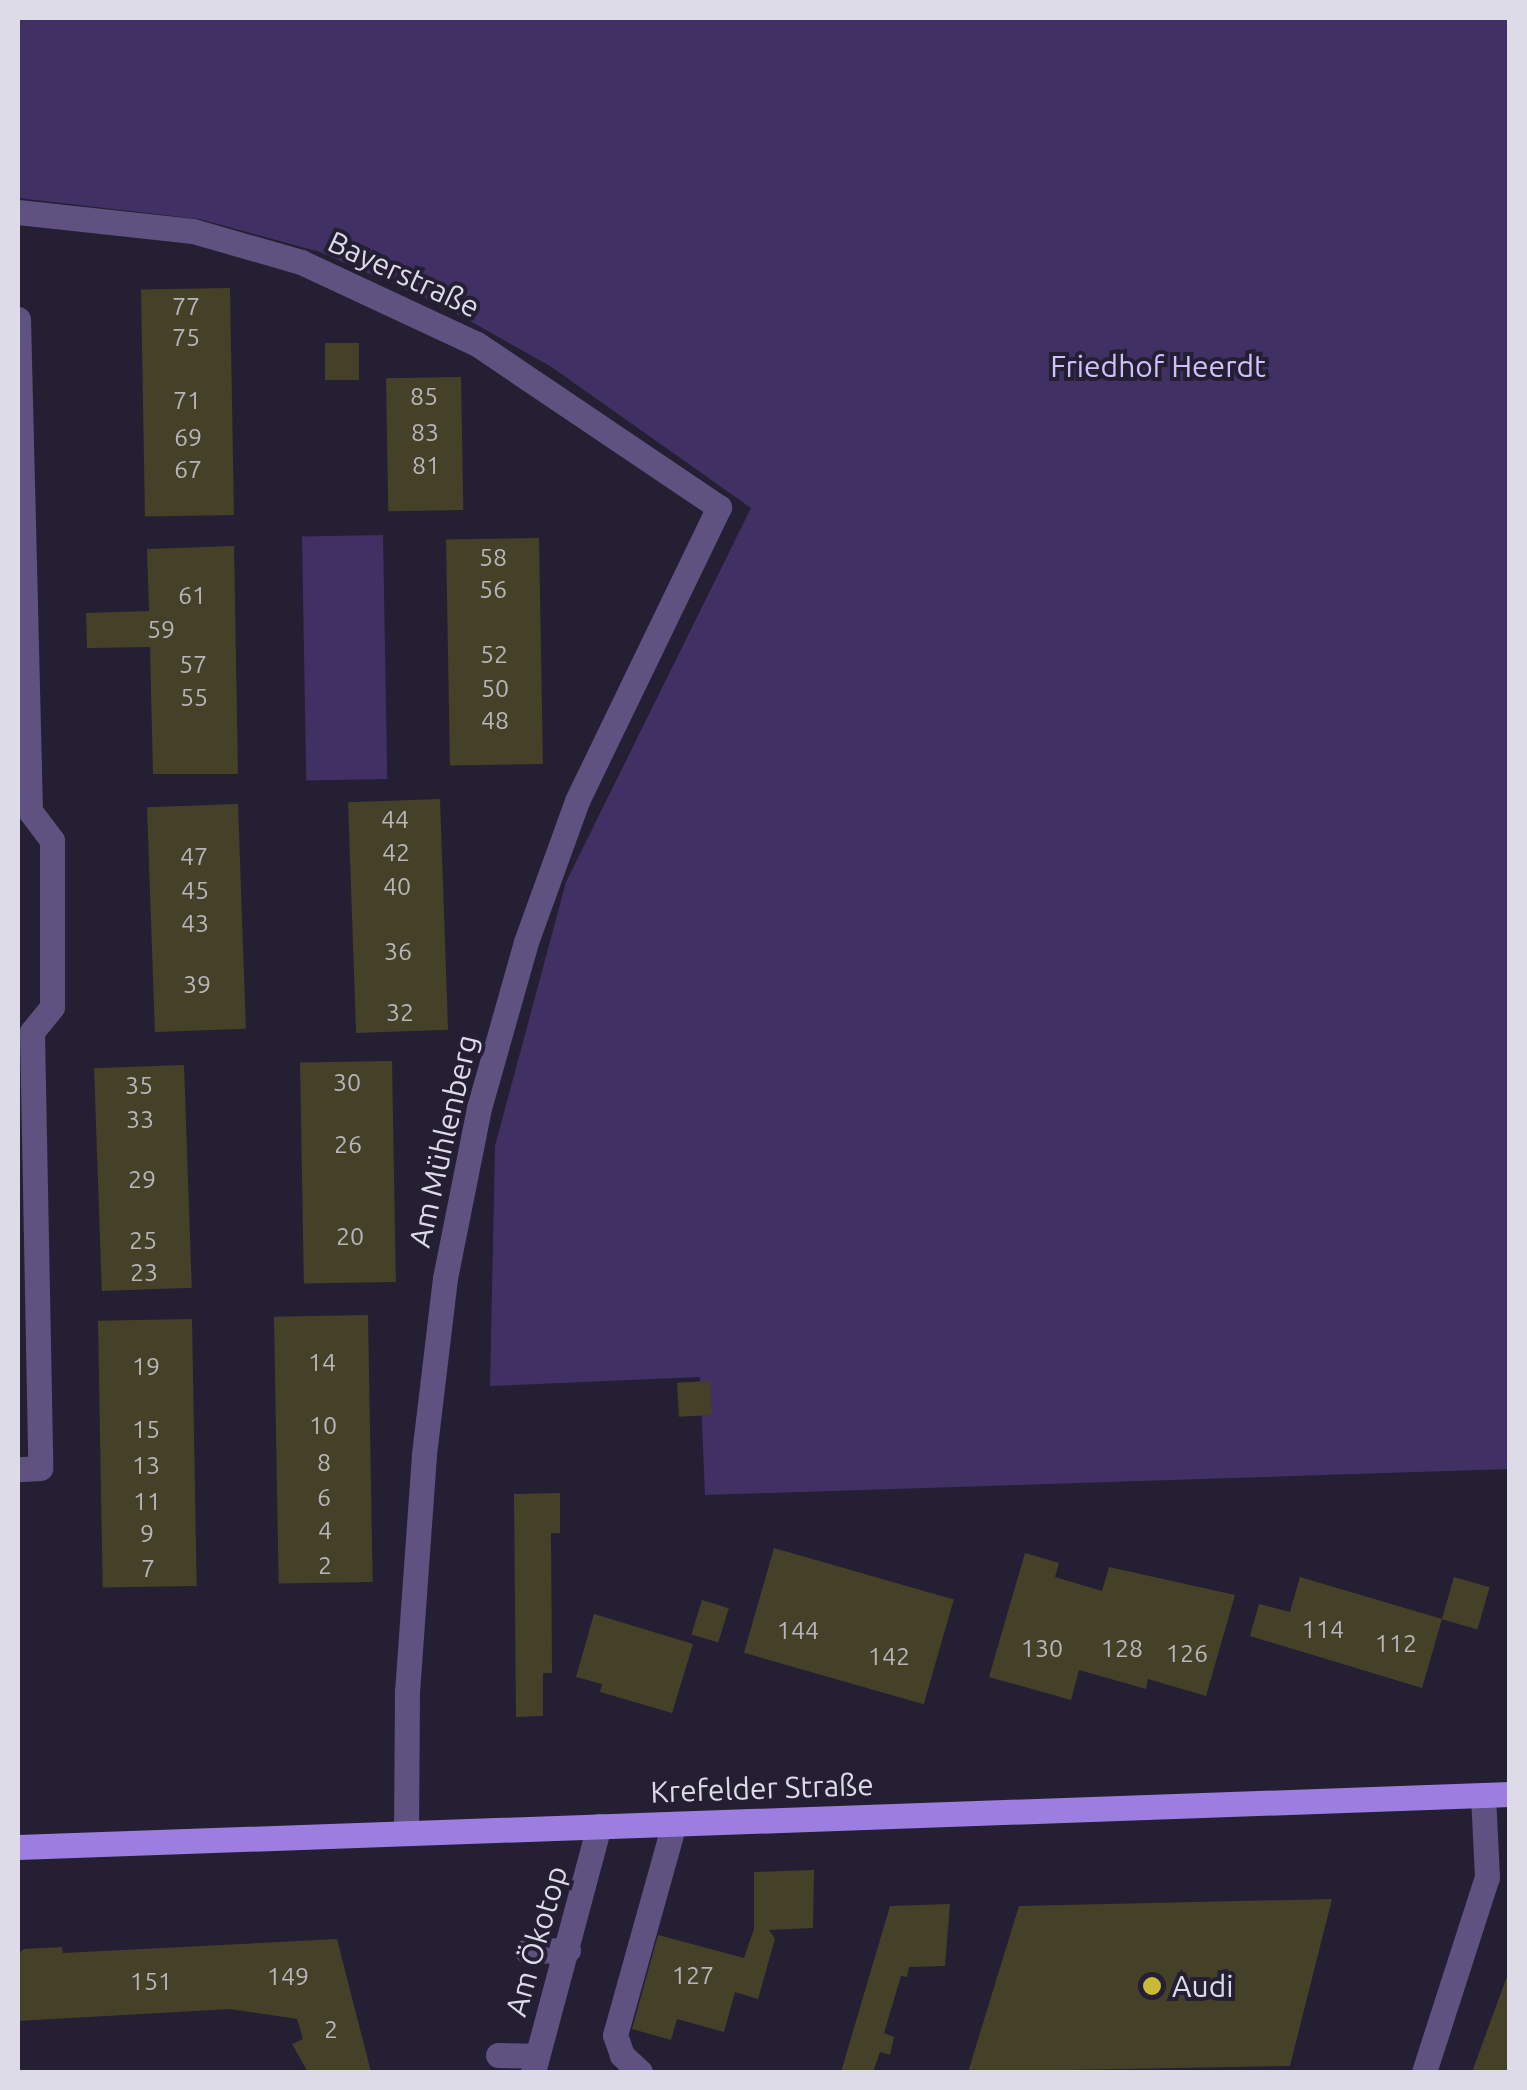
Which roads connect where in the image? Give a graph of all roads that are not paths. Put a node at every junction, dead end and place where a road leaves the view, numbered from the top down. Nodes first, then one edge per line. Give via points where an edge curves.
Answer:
1 (18, 212) edge
2 (18, 319) edge
3 (719, 507) joint
4 (18, 1469) edge
5 (1510, 1794) edge
6 (1483, 1795) junction
7 (674, 1824) junction
8 (598, 1826) junction
9 (406, 1833) junction
10 (18, 1847) edge
11 (527, 1950) dead end
12 (568, 1950) junction
13 (498, 2055) dead end
14 (535, 2064) edge
15 (640, 2072) edge
16 (1424, 2072) edge

1 - 3 street, Bayerstraße via 193,231 301,262 478,344
2 - 4 street via 30,812 52,840 52,1006 32,1032 40,1468
3 - 9 street, Am Mühlenberg via 577,801 526,942 479,1108 445,1278 424,1454 406,1691
5 - 6 main road, Krefelder Straße
6 - 7 main road, Krefelder Straße
6 - 16 street via 1487,1877
7 - 8 main road, Krefelder Straße
7 - 15 street via 615,2035 622,2055
8 - 9 main road, Krefelder Straße
8 - 12 street, Am Ökotop
9 - 10 main road, Krefelder Straße
11 - 12 street
12 - 14 street, Am Ökotop
13 - 14 street

